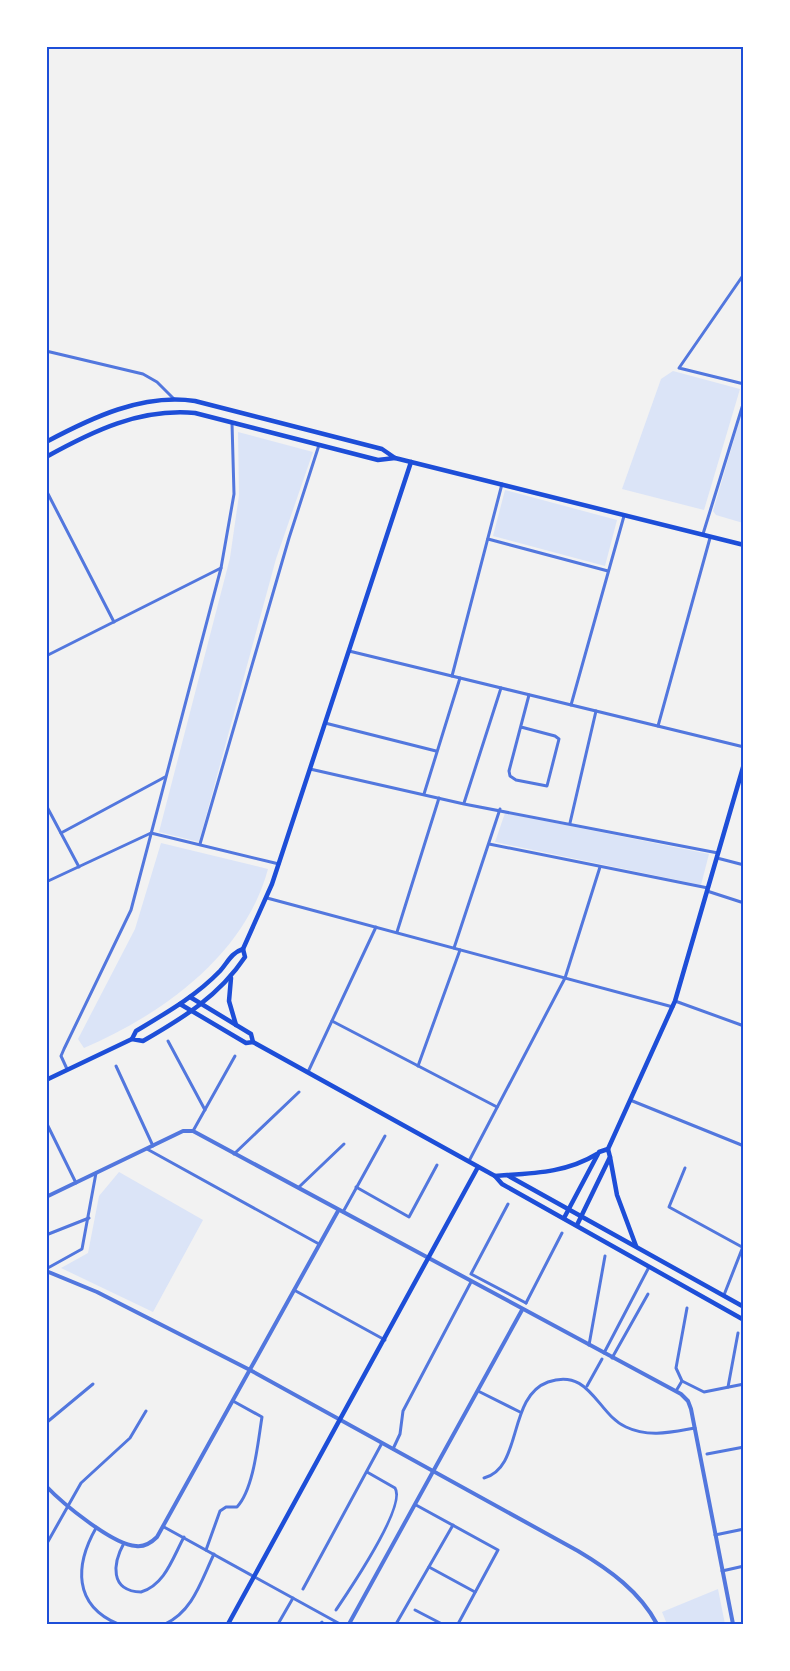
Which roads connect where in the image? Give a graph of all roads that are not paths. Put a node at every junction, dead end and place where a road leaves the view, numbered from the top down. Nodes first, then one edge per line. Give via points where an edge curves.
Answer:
1 (744, 274) edge
2 (46, 351) edge
3 (744, 384) edge
4 (174, 399) junction
5 (744, 401) edge
6 (151, 403) junction
7 (154, 414) junction
8 (232, 423) junction
9 (46, 442) edge
10 (319, 445) junction
11 (46, 457) edge
12 (395, 458) junction
13 (411, 462) junction
14 (502, 484) junction
15 (46, 490) edge
16 (624, 516) junction
17 (702, 536) junction
18 (710, 538) junction
19 (488, 539) junction
20 (744, 545) edge
21 (221, 568) junction
22 (608, 571) junction
23 (114, 622) junction
24 (349, 651) junction
25 (46, 656) edge
26 (452, 676) junction
27 (460, 678) junction
28 (501, 688) junction
29 (529, 695) junction
30 (571, 705) junction
31 (596, 711) junction
32 (325, 723) junction
33 (658, 726) junction
34 (521, 727) junction
35 (744, 747) edge
36 (436, 751) junction
37 (744, 764) edge
38 (310, 770) junction
39 (166, 777) junction
40 (424, 794) junction
41 (439, 798) junction
42 (464, 804) junction
43 (46, 805) edge
44 (500, 809) junction
45 (570, 823) junction
46 (151, 832) junction
47 (61, 833) junction
48 (200, 844) junction
49 (489, 844) junction
50 (718, 855) junction
51 (279, 864) junction
52 (744, 866) edge
53 (79, 867) junction
54 (600, 867) junction
55 (46, 882) edge
56 (708, 890) junction
57 (267, 898) junction
58 (744, 903) edge
59 (376, 927) junction
60 (398, 932) junction
61 (454, 948) junction
62 (243, 949) junction
63 (460, 950) junction
64 (231, 977) junction
65 (565, 978) junction
66 (190, 997) junction
67 (675, 1001) junction
68 (180, 1004) junction
69 (202, 1004) junction
70 (673, 1007) junction
71 (192, 1012) junction
72 (332, 1021) junction
73 (236, 1025) junction
74 (744, 1026) edge
75 (132, 1039) junction
76 (168, 1041) dead end
77 (253, 1042) junction
78 (235, 1056) dead end
79 (418, 1065) junction
80 (116, 1066) dead end
81 (67, 1071) junction
82 (308, 1072) junction
83 (46, 1080) edge
84 (299, 1092) dead end
85 (630, 1100) junction
86 (497, 1107) junction
87 (205, 1110) junction
88 (46, 1122) edge
89 (193, 1131) junction
90 (385, 1136) dead end
91 (344, 1144) dead end
92 (153, 1146) junction
93 (744, 1146) edge
94 (147, 1149) junction
95 (608, 1149) junction
96 (599, 1152) junction
97 (234, 1154) junction
98 (610, 1157) junction
99 (469, 1161) junction
100 (437, 1165) dead end
101 (478, 1167) junction
102 (685, 1168) dead end
103 (96, 1173) junction
104 (507, 1175) junction
105 (495, 1176) junction
106 (76, 1183) junction
107 (357, 1187) junction
108 (297, 1189) junction
109 (46, 1197) edge
110 (508, 1204) dead end
111 (569, 1209) junction
112 (340, 1211) junction
113 (581, 1216) junction
114 (89, 1218) junction
115 (564, 1218) junction
116 (577, 1225) junction
117 (562, 1233) dead end
118 (46, 1236) edge
119 (319, 1244) junction
120 (743, 1245) edge
121 (636, 1246) junction
122 (605, 1256) dead end
123 (429, 1260) junction
124 (650, 1266) junction
125 (46, 1270) edge
126 (471, 1282) junction
127 (294, 1290) junction
128 (648, 1294) dead end
129 (724, 1295) junction
130 (526, 1303) junction
131 (744, 1307) edge
132 (687, 1308) dead end
133 (522, 1310) junction
134 (744, 1320) edge
135 (738, 1333) dead end
136 (385, 1340) junction
137 (589, 1345) junction
138 (604, 1353) junction
139 (612, 1358) junction
140 (602, 1359) dead end
141 (250, 1370) junction
142 (682, 1381) junction
143 (93, 1384) dead end
144 (744, 1384) edge
145 (586, 1387) junction
146 (728, 1388) junction
147 (478, 1391) junction
148 (676, 1391) junction
149 (233, 1401) junction
150 (146, 1411) dead end
151 (520, 1412) junction
152 (341, 1420) junction
153 (46, 1423) edge
154 (694, 1428) junction
155 (382, 1443) junction
156 (744, 1447) edge
157 (393, 1449) junction
158 (707, 1454) dead end
159 (367, 1472) junction
160 (434, 1472) junction
161 (484, 1478) dead end
162 (46, 1486) edge
163 (416, 1505) junction
164 (67, 1508) junction
165 (453, 1525) junction
166 (97, 1527) junction
167 (164, 1527) junction
168 (744, 1529) edge
169 (716, 1535) junction
170 (183, 1538) junction
171 (124, 1543) junction
172 (46, 1545) edge
173 (206, 1550) junction
174 (214, 1554) junction
175 (744, 1566) edge
176 (429, 1567) junction
177 (722, 1571) junction
178 (255, 1576) junction
179 (303, 1589) dead end
180 (476, 1592) junction
181 (292, 1598) junction
182 (336, 1610) dead end
183 (415, 1610) dead end
184 (118, 1624) edge
185 (165, 1624) edge
186 (228, 1624) edge
187 (278, 1624) edge
188 (340, 1624) edge
189 (349, 1624) edge
190 (396, 1624) edge
191 (442, 1624) edge
192 (458, 1624) edge
193 (657, 1624) edge
194 (733, 1624) edge

1 - 3 street via 680,368
2 - 4 street via 142,374
4 - 6 main road
4 - 12 main road via 382,448
5 - 17 street
6 - 7 main road
6 - 9 main road via 101,414
7 - 8 main road via 195,413
7 - 11 main road via 101,428
8 - 10 main road
8 - 21 street via 234,494
10 - 12 main road via 378,460
10 - 48 street
12 - 13 main road
13 - 14 main road
13 - 24 main road
14 - 16 main road
14 - 19 street
15 - 23 street
16 - 17 main road
16 - 22 street
17 - 18 main road
18 - 20 main road
18 - 33 street
19 - 22 street
19 - 26 street
21 - 23 street
21 - 39 street
22 - 30 street
23 - 25 street
24 - 26 street
24 - 32 main road
26 - 27 street
27 - 28 street
27 - 36 street
28 - 29 street
28 - 42 street
29 - 30 street
29 - 34 street
30 - 31 street
31 - 33 street
31 - 45 street
32 - 36 street
32 - 38 main road
33 - 35 street
34 - 34 street via 510,776 547,786 559,739
36 - 40 street
37 - 50 main road
38 - 40 street
38 - 51 main road
39 - 46 street
39 - 47 street
40 - 41 street
41 - 42 street
41 - 60 street
42 - 44 street
43 - 47 street
44 - 45 street
44 - 49 street
45 - 50 street
46 - 48 street
46 - 53 street
46 - 81 street via 131,910 63,1049 62,1061
47 - 53 street
48 - 51 street
49 - 54 street
49 - 61 street
50 - 52 street
50 - 56 main road
51 - 57 main road
53 - 55 street
54 - 56 street
54 - 65 street
56 - 58 street
56 - 67 main road
57 - 59 street
57 - 62 main road
59 - 60 street
59 - 72 street
60 - 61 street
61 - 63 street
62 - 64 main road via 244,957
62 - 66 main road via 234,951 221,969
63 - 65 street
63 - 79 street
64 - 69 main road
64 - 73 main road via 229,1001
65 - 70 street
65 - 86 street
66 - 68 main road
66 - 69 main road
67 - 70 main road
67 - 74 street
68 - 71 main road
68 - 75 main road via 136,1030
69 - 71 main road
69 - 73 main road
70 - 85 main road
71 - 75 main road via 143,1041
71 - 77 main road via 246,1043
72 - 79 street
72 - 82 street
73 - 77 main road via 250,1034
75 - 81 main road
76 - 87 street
77 - 82 main road
78 - 87 street
79 - 86 street
80 - 92 street
81 - 83 main road
82 - 99 main road
84 - 97 street
85 - 93 street
85 - 95 main road
86 - 99 street
87 - 89 street
88 - 106 street
89 - 92 street via 183,1131
89 - 97 street
90 - 107 street
91 - 108 street
92 - 94 street
94 - 103 street
94 - 119 street
95 - 96 main road
95 - 98 main road
96 - 104 main road via 582,1164 556,1171
96 - 111 main road
97 - 108 street
98 - 113 main road
98 - 121 main road via 617,1195
99 - 101 main road
100 - 107 street via 409,1217
101 - 105 main road
101 - 123 main road
102 - 120 street via 669,1207
103 - 106 street
103 - 114 street
104 - 105 main road
104 - 111 main road
105 - 115 main road via 502,1184
106 - 109 street
107 - 112 street
108 - 112 street
110 - 130 street via 471,1274
111 - 113 main road
111 - 115 main road
112 - 119 street
112 - 123 street
113 - 116 main road
113 - 121 main road
114 - 118 street
114 - 125 street via 82,1249
115 - 116 main road
116 - 124 main road
117 - 130 street
119 - 127 street
120 - 129 street
121 - 129 main road
122 - 137 street
123 - 126 street
123 - 136 main road
124 - 134 main road
124 - 138 street
125 - 141 street
126 - 133 street
126 - 157 street via 403,1411
127 - 136 street
127 - 141 street
128 - 139 street
129 - 131 main road
130 - 133 street
132 - 142 street via 676,1370
133 - 137 street
133 - 147 street
135 - 146 street
136 - 152 main road
137 - 138 street
138 - 139 street
139 - 148 street
140 - 145 street
141 - 149 street
141 - 152 street
142 - 146 street via 704,1392
142 - 148 street
143 - 153 street
144 - 146 street
145 - 151 street via 566,1379 549,1382 534,1392
145 - 154 street via 614,1419 633,1430 660,1433
147 - 151 street
147 - 160 street
148 - 154 street via 688,1401
149 - 167 street
149 - 173 street via 262,1417 240,1505 220,1511
150 - 164 street via 130,1438 87,1476
151 - 161 street via 504,1460 494,1474
152 - 155 street
152 - 178 main road
154 - 169 street
155 - 157 street
155 - 159 street
156 - 158 street
157 - 160 street
159 - 179 street
159 - 182 street via 395,1488 398,1499 372,1556
160 - 163 street
160 - 193 street via 603,1566 634,1593
162 - 164 street
163 - 165 street
163 - 189 street
164 - 166 street
164 - 172 street
165 - 176 street
165 - 180 street via 498,1550
166 - 171 street
166 - 184 street via 81,1559 81,1580 94,1607
167 - 170 street
167 - 171 street via 148,1544
168 - 169 street
169 - 177 street
170 - 171 street via 159,1582 141,1592 127,1588 116,1575 115,1562
170 - 173 street
173 - 174 street
174 - 178 street
174 - 185 street via 191,1602
175 - 177 street
176 - 180 street
176 - 190 street
177 - 194 street
178 - 181 street
178 - 186 main road
180 - 192 street
181 - 187 street
181 - 188 street
183 - 191 street

